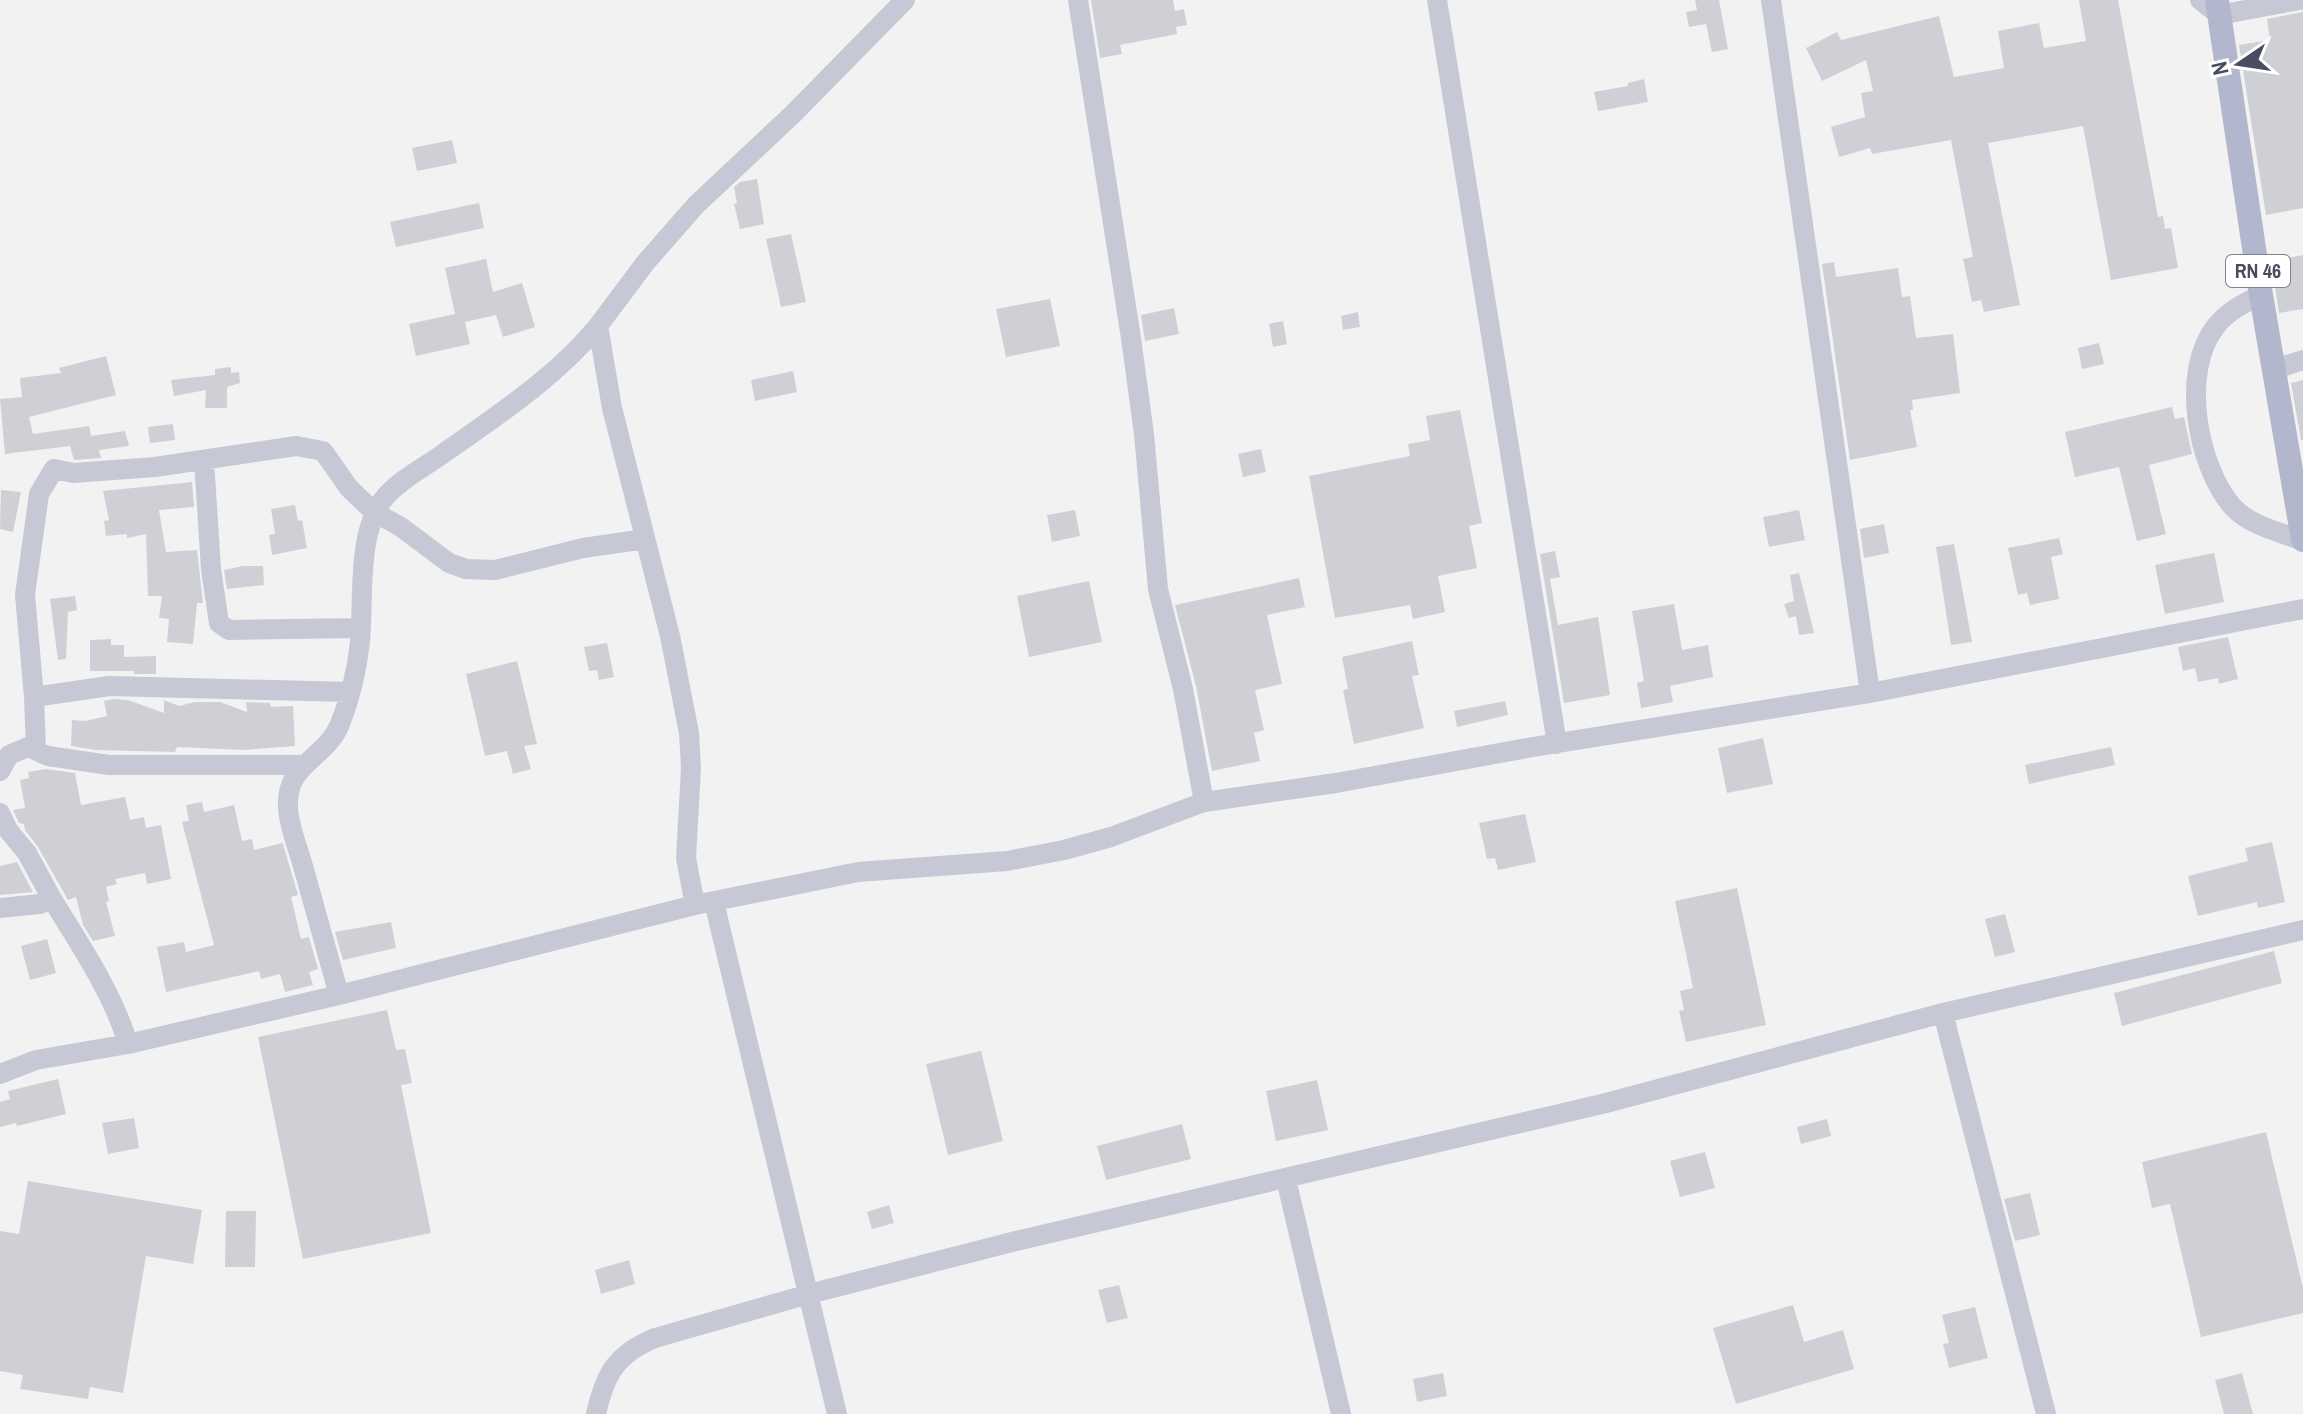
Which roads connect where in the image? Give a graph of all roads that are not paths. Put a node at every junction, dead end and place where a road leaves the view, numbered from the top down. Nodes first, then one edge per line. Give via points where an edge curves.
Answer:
1 (905, 0) edge
2 (1078, 0) edge
3 (1437, 0) edge
4 (1771, 0) edge
5 (2299, 0) edge
6 (2212, 5) edge
7 (2261, 295) junction
8 (598, 326) junction
9 (2303, 360) edge
10 (2275, 369) junction
11 (204, 460) junction
12 (374, 512) junction
13 (645, 539) junction
14 (2303, 541) edge
15 (2303, 609) edge
16 (361, 628) junction
17 (349, 692) junction
18 (1870, 693) junction
19 (34, 697) junction
20 (1557, 744) junction
21 (36, 749) junction
22 (302, 765) junction
23 (0, 771) edge
24 (1204, 802) junction
25 (0, 813) edge
26 (52, 899) junction
27 (704, 903) junction
28 (0, 908) edge
29 (2303, 930) edge
30 (339, 995) junction
31 (1943, 1013) junction
32 (128, 1044) junction
33 (0, 1074) edge
34 (1286, 1179) junction
35 (809, 1294) junction
36 (596, 1414) edge
37 (837, 1414) edge
38 (1341, 1414) edge
39 (2046, 1414) edge

1 - 8 street via 696,205
2 - 24 street via 1135,365 1158,589
3 - 20 street
4 - 18 street
5 - 6 street
6 - 7 main road, RN 46
7 - 10 main road, RN 46
7 - 14 street via 2235,307 2204,346 2196,402 2199,429 2215,481 2233,508
8 - 12 street via 558,369 413,473
8 - 13 street
9 - 10 street
10 - 14 main road, RN 46
11 - 12 street via 296,446 318,449 328,454 349,488
11 - 16 street via 219,623 229,630
11 - 19 street via 52,471 39,494 25,595
12 - 13 street via 449,563 481,571
12 - 16 street
13 - 27 street via 689,733 686,858
15 - 18 street
16 - 17 street
17 - 19 street via 109,686
17 - 22 street via 331,740
18 - 20 street
19 - 21 street
20 - 24 street
21 - 22 street via 48,756 109,765
21 - 23 street via 16,750
22 - 30 street via 288,808
24 - 27 street via 1064,850 1007,861 858,872
25 - 26 street
26 - 28 street
26 - 32 street via 107,993
27 - 30 street
27 - 35 street
29 - 31 street
30 - 32 street
31 - 34 street via 1606,1103
31 - 39 street
32 - 33 street via 36,1060
34 - 35 street
34 - 38 street
35 - 36 street via 633,1347 603,1385
35 - 37 street

